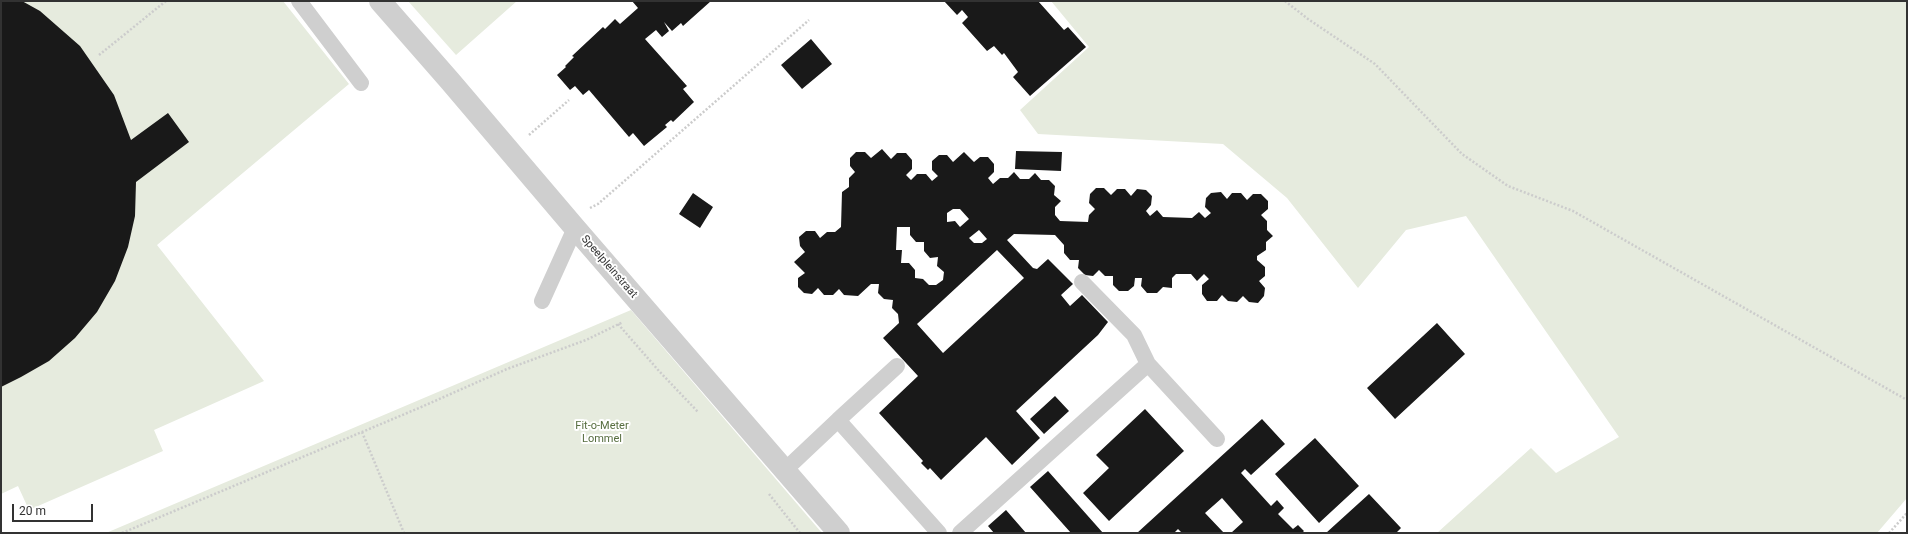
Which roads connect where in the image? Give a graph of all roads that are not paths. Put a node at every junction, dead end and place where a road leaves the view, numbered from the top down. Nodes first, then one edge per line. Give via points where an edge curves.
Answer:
1 (299, 1) edge
2 (380, 1) edge
3 (361, 83) dead end
4 (571, 223) junction
5 (1082, 282) dead end
6 (542, 302) dead end
7 (1148, 364) junction
8 (897, 366) dead end
9 (838, 420) junction
10 (1216, 439) dead end
11 (785, 470) junction
12 (839, 533) edge
13 (939, 533) edge
14 (960, 533) edge

1 - 3 lane
2 - 4 street, Speelpleinstraat
4 - 6 lane
4 - 11 street, Speelpleinstraat
5 - 7 lane via 1134,336
7 - 10 lane
7 - 14 lane
8 - 9 lane
9 - 11 lane
9 - 13 lane
11 - 12 street, Speelpleinstraat

